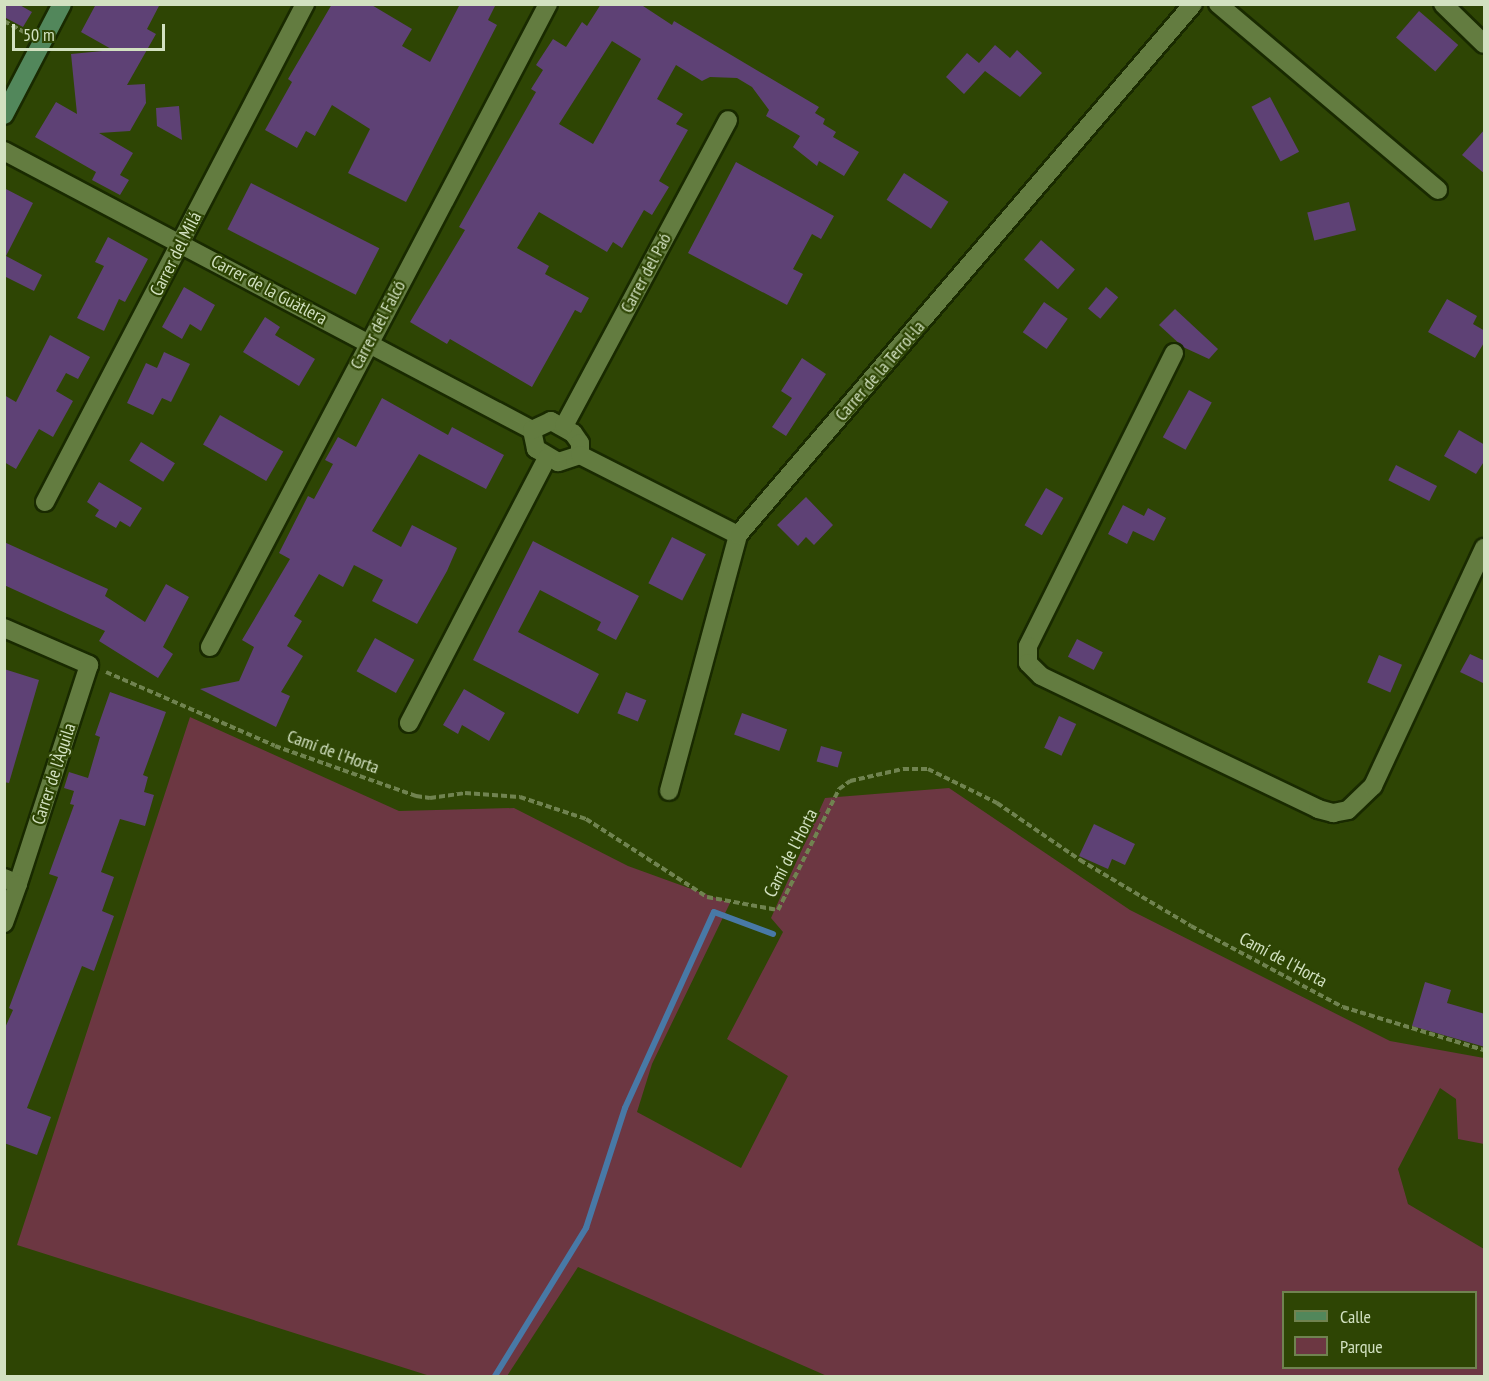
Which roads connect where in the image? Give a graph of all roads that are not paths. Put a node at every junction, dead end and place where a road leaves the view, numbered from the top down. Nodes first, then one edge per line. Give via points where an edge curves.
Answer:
1 (62, 4) edge
2 (305, 4) edge
3 (548, 4) edge
4 (1193, 4) edge
5 (1218, 4) edge
6 (1443, 4) edge
7 (1485, 44) edge
8 (4, 115) edge
9 (728, 120) dead end
10 (4, 151) edge
11 (1438, 190) dead end
12 (182, 245) junction
13 (369, 343) junction
14 (1174, 353) dead end
15 (564, 426) junction
16 (532, 430) junction
17 (580, 455) junction
18 (547, 458) junction
19 (45, 502) dead end
20 (738, 535) junction
21 (1485, 548) edge
22 (4, 628) edge
23 (210, 646) dead end
24 (410, 723) dead end
25 (669, 790) dead end
26 (11, 881) edge
27 (4, 923) edge

1 - 8 street
2 - 12 street, Carrer del Milá
3 - 13 street, Carrer del Falcó
4 - 20 street, Carrer de la Terrol·la
5 - 11 street
6 - 7 street
9 - 15 street, Carrer del Paó
10 - 12 street, Carrer de la Guàtlera
12 - 13 street, Carrer de la Guàtlera
12 - 19 street, Carrer del Milá
13 - 16 street, Carrer de la Guàtlera
13 - 23 street, Carrer del Falcó
14 - 21 street via 1028,646 1028,663 1041,676 1318,809 1333,813 1348,810 1373,786
15 - 16 street via 551,421
15 - 17 street via 580,443
16 - 18 street via 536,449
17 - 18 street via 570,460
17 - 20 street
18 - 24 street
20 - 25 street, Carrer de la Terrol·la
22 - 26 street, Carrer de l'Àguila via 89,665
26 - 27 street, Carrer de l'Àguila

